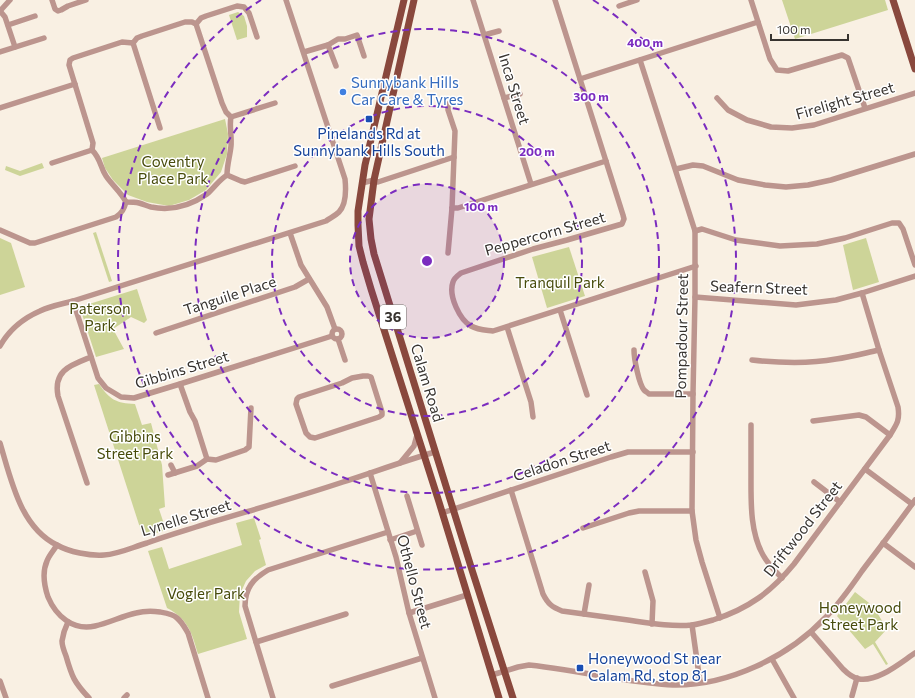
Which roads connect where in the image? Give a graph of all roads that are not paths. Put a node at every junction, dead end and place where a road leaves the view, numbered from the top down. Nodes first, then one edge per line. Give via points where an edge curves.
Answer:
1 (10, 0) edge
2 (52, 0) edge
3 (86, 0) edge
4 (286, 0) edge
5 (404, 0) edge
6 (414, 0) edge
7 (473, 0) edge
8 (555, 0) edge
9 (637, 0) edge
10 (751, 0) edge
11 (893, 0) edge
12 (619, 6) dead end
13 (0, 11) edge
14 (35, 16) dead end
15 (758, 22) junction
16 (196, 24) junction
17 (8, 25) junction
18 (499, 31) dead end
19 (484, 36) junction
20 (257, 37) dead end
21 (44, 38) dead end
22 (133, 43) junction
23 (328, 45) junction
24 (15, 47) junction
25 (0, 52) edge
26 (304, 52) junction
27 (364, 56) dead end
28 (640, 60) junction
29 (336, 66) dead end
30 (915, 69) edge
31 (580, 79) junction
32 (75, 84) junction
33 (915, 93) edge
34 (520, 94) dead end
35 (504, 98) junction
36 (717, 98) dead end
37 (275, 103) dead end
38 (448, 104) dead end
39 (0, 108) edge
40 (865, 108) junction
41 (230, 117) junction
42 (160, 128) dead end
43 (92, 150) junction
44 (915, 154) edge
45 (454, 157) junction
46 (606, 161) junction
47 (52, 163) dead end
48 (295, 166) dead end
49 (676, 169) junction
50 (227, 175) junction
51 (374, 180) junction
52 (362, 183) junction
53 (531, 184) junction
54 (126, 202) junction
55 (452, 208) junction
56 (0, 230) edge
57 (695, 231) junction
58 (290, 233) junction
59 (448, 253) dead end
60 (915, 265) edge
61 (696, 266) junction
62 (915, 276) edge
63 (309, 279) junction
64 (862, 294) junction
65 (695, 297) junction
66 (73, 301) junction
67 (560, 310) junction
68 (507, 327) junction
69 (335, 329) junction
70 (156, 333) dead end
71 (332, 336) junction
72 (338, 339) junction
73 (0, 346) edge
74 (634, 350) dead end
75 (879, 350) junction
76 (91, 358) junction
77 (345, 360) dead end
78 (752, 360) dead end
79 (352, 378) joint
80 (180, 384) junction
81 (693, 394) junction
82 (587, 395) dead end
83 (251, 408) dead end
84 (533, 418) dead end
85 (813, 421) dead end
86 (751, 425) dead end
87 (418, 433) junction
88 (890, 435) junction
89 (0, 443) edge
90 (435, 452) junction
91 (692, 452) junction
92 (424, 455) junction
93 (207, 459) junction
94 (400, 463) junction
95 (171, 465) dead end
96 (865, 468) junction
97 (174, 473) junction
98 (370, 473) junction
99 (168, 475) dead end
100 (814, 482) dead end
101 (87, 483) dead end
102 (511, 490) junction
103 (407, 496) dead end
104 (840, 502) junction
105 (914, 502) edge
106 (454, 509) junction
107 (692, 511) junction
108 (442, 513) junction
109 (583, 528) dead end
110 (417, 531) junction
111 (388, 532) junction
112 (390, 540) junction
113 (883, 543) junction
114 (57, 546) junction
115 (422, 546) dead end
116 (915, 567) edge
117 (645, 572) dead end
118 (782, 578) junction
119 (589, 585) dead end
120 (468, 595) junction
121 (409, 613) junction
122 (346, 614) dead end
123 (584, 614) junction
124 (720, 618) junction
125 (68, 622) junction
126 (652, 624) junction
127 (692, 625) junction
128 (811, 632) junction
129 (256, 642) junction
130 (915, 653) edge
131 (422, 658) junction
132 (772, 659) junction
133 (505, 671) junction
134 (492, 675) junction
135 (857, 678) junction
136 (0, 681) edge
137 (700, 682) junction
138 (332, 686) dead end
139 (852, 696) dead end
140 (6, 698) edge
141 (89, 698) edge
142 (208, 698) edge
143 (273, 698) edge
144 (435, 698) edge
145 (499, 698) edge
146 (513, 698) edge
147 (794, 698) edge

1 - 13 street
2 - 3 street via 58,11
4 - 26 street
5 - 52 main road, 36
6 - 51 main road, Calam Road / 36
7 - 19 street, Inca Street
8 - 31 street, Peppercorn Street
9 - 12 street
10 - 15 street
11 - 30 main road
13 - 17 street
14 - 17 street
15 - 28 street
15 - 40 street via 770,59 777,70 788,71 842,55 848,58
16 - 20 street via 206,16 237,6 244,7 249,13
16 - 22 street via 185,22 137,38
16 - 41 street via 222,103
17 - 24 street
18 - 19 street
19 - 35 street, Inca Street
21 - 24 street
22 - 32 street via 122,42 70,60
22 - 42 street
23 - 26 street
23 - 27 street via 338,39 357,35
23 - 29 street
24 - 25 street
26 - 58 street via 346,187 344,205 339,212 326,222
28 - 31 street
28 - 49 street, Pompadour Street
31 - 46 street, Peppercorn Street
32 - 39 street
32 - 43 street via 93,143
33 - 40 street, Firelight Street
34 - 35 street
35 - 53 street, Inca Street
36 - 40 street, Firelight Street via 728,110 747,120 771,127 814,125
37 - 41 street
38 - 45 street via 455,131
41 - 50 street via 231,144
43 - 47 street
43 - 54 street via 105,175
44 - 49 street via 808,186 764,185 738,180 703,166 693,165
45 - 51 street via 378,182
45 - 55 street
46 - 53 street
46 - 68 street, Peppercorn Street via 623,215 622,224 465,271 453,282 452,294 465,322 481,330 493,331
48 - 50 street via 245,182
49 - 57 street, Pompadour Street
50 - 54 street via 207,194 186,205 160,208
51 - 52 street
51 - 90 main road, Calam Road / 36 via 369,219 374,254
52 - 87 main road, Calam Road / 36 via 358,211 363,262
53 - 55 street
54 - 56 street via 116,218 35,243
55 - 59 street
57 - 60 street via 702,229 736,240 780,246 818,244 899,223
57 - 61 street, Pompadour Street
58 - 63 street via 301,265
58 - 66 street
61 - 65 street, Pompadour Street
61 - 67 street
62 - 64 street, Seafern Street
63 - 69 street via 327,307
63 - 70 street, Tanguile Place via 295,287
64 - 65 street, Seafern Street via 836,300 796,304
64 - 75 street, Driftwood Street
65 - 81 street, Pompadour Street
66 - 73 street via 40,311 19,324
66 - 76 street, Gibbins Street
67 - 68 street
67 - 82 street
68 - 84 street via 531,402
69 - 71 street
69 - 72 street via 339,329 342,335
71 - 72 street
71 - 80 street, Gibbins Street
72 - 77 street
74 - 81 street via 634,359 645,392
75 - 78 street via 836,359 803,362
75 - 88 street, Driftwood Street via 900,416
76 - 80 street, Gibbins Street via 98,378 106,388 121,397 134,398
76 - 101 street via 72,364 63,371 57,389
79 - 79 street via 371,377 382,415 322,436 310,437 306,433 296,404 297,399 342,384
80 - 93 street
81 - 91 street, Pompadour Street
83 - 93 street via 249,447 216,460
85 - 88 street via 859,415 866,417
86 - 118 street via 753,525 762,554
87 - 92 main road, Calam Road / 36
87 - 94 street via 414,446
88 - 96 street, Driftwood Street
89 - 114 street, Lynelle Street via 17,498 25,514 46,538
90 - 92 street, Lynelle Street
90 - 106 main road, Calam Road / 36
91 - 102 street, Celadon Street via 628,452
91 - 107 street, Pompadour Street
92 - 94 street, Lynelle Street
92 - 108 main road, Calam Road / 36
93 - 97 street via 197,466
94 - 98 street, Lynelle Street
95 - 97 street
96 - 104 street, Driftwood Street
96 - 105 street
97 - 99 street
98 - 111 street, Othello Street
98 - 114 street, Lynelle Street via 117,553 89,554
100 - 104 street
102 - 106 street, Celadon Street
102 - 123 street, Driftwood Street via 547,602 553,608 562,611
103 - 110 street
104 - 118 street, Driftwood Street
105 - 113 street
106 - 108 street, Celadon Street
106 - 133 main road, Calam Road / 36
107 - 109 street via 639,511
107 - 124 street, Pompadour Street via 696,540
108 - 120 main road, Calam Road / 36
110 - 112 street
110 - 115 street
111 - 112 street, Othello Street
111 - 129 street via 268,570 258,576 250,585 245,598
112 - 121 street, Othello Street
113 - 116 street
113 - 128 street via 835,608
114 - 125 street via 47,561 44,580 54,608
117 - 126 street via 653,601
118 - 124 street, Driftwood Street via 753,602
119 - 123 street
120 - 121 street
120 - 134 main road, Calam Road / 36
121 - 131 street, Othello Street
122 - 129 street
123 - 126 street, Driftwood Street
124 - 127 street, Driftwood Street
125 - 141 street via 62,645 76,684
125 - 142 street via 94,626 150,611 177,617 188,633
126 - 127 street, Driftwood Street
127 - 137 street
128 - 132 street
128 - 135 street via 843,669
129 - 143 street
130 - 135 street via 874,678
131 - 138 street
131 - 144 street, Othello Street
132 - 137 street via 733,675
132 - 147 street
133 - 134 street
133 - 137 street via 529,665 651,683 676,685
133 - 146 main road, Calam Road / 36
134 - 145 main road, Calam Road / 36
135 - 139 street
136 - 140 street

